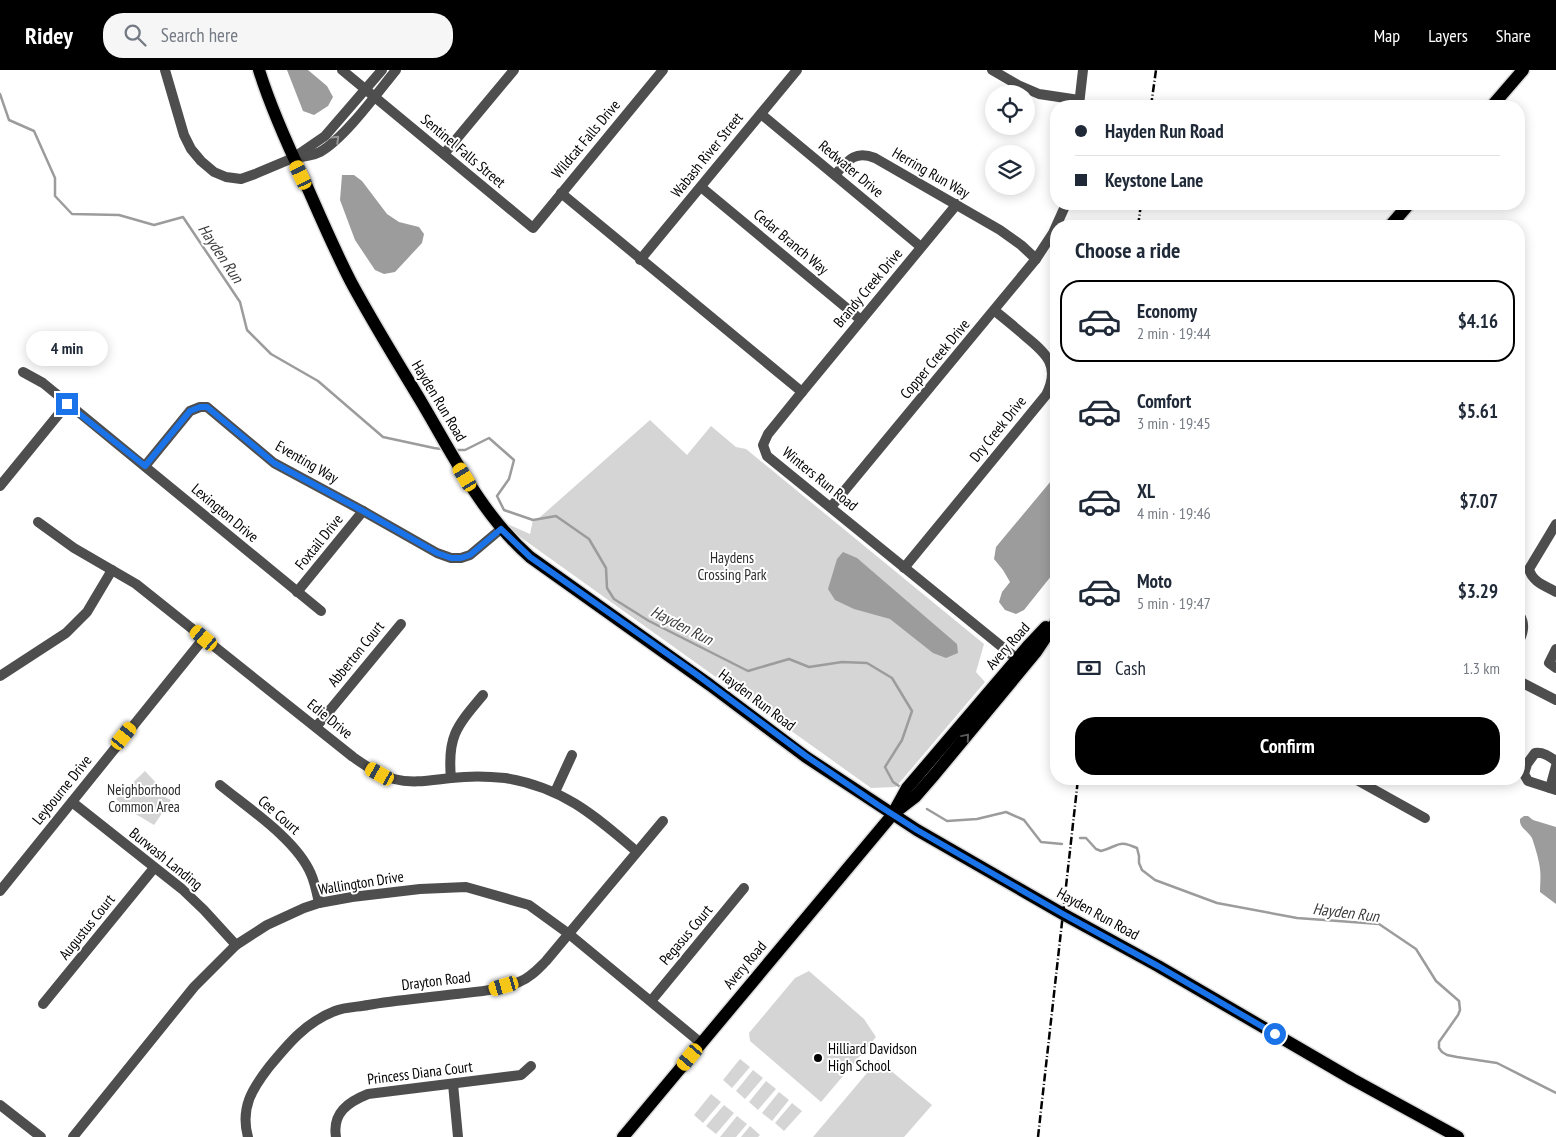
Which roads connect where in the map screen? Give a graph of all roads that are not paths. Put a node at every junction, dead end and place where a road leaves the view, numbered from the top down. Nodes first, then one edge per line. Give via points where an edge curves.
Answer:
1 (165, 70) edge
2 (259, 70) edge
3 (342, 70) edge
4 (382, 70) edge
5 (396, 70) edge
6 (514, 70) edge
7 (663, 70) edge
8 (797, 70) edge
9 (992, 70) edge
10 (1083, 70) edge
11 (1523, 70) edge
12 (366, 90) junction
13 (374, 97) junction
14 (1066, 100) edge
15 (1079, 100) edge
16 (1497, 100) edge
17 (761, 114) junction
18 (444, 154) junction
19 (293, 158) junction
20 (835, 175) junction
21 (701, 187) junction
22 (561, 193) junction
23 (957, 204) junction
24 (1404, 210) edge
25 (1395, 220) edge
26 (533, 228) joint
27 (1050, 238) edge
28 (921, 247) junction
29 (640, 260) junction
30 (1036, 260) junction
31 (994, 311) junction
32 (861, 320) junction
33 (1050, 364) edge
34 (23, 372) dead end
35 (1050, 387) edge
36 (802, 392) junction
37 (67, 404) junction
38 (145, 466) junction
39 (0, 486) edge
40 (831, 507) junction
41 (363, 511) junction
42 (38, 522) dead end
43 (501, 529) junction
44 (1555, 530) edge
45 (904, 568) junction
46 (112, 570) junction
47 (297, 592) junction
48 (1556, 592) edge
49 (321, 612) dead end
50 (401, 624) dead end
51 (1050, 624) edge
52 (1050, 631) edge
53 (204, 638) junction
54 (1556, 649) edge
55 (1017, 659) junction
56 (1556, 668) edge
57 (0, 676) edge
58 (1525, 684) edge
59 (483, 695) dead end
60 (1556, 700) edge
61 (316, 727) junction
62 (572, 755) dead end
63 (1556, 761) edge
64 (1556, 766) edge
65 (1525, 771) edge
66 (1525, 776) edge
67 (451, 778) junction
68 (220, 785) dead end
69 (1366, 785) edge
70 (1553, 789) edge
71 (555, 792) junction
72 (72, 802) junction
73 (893, 814) junction
74 (1425, 818) dead end
75 (663, 821) dead end
76 (636, 851) junction
77 (154, 868) junction
78 (744, 888) dead end
79 (0, 890) edge
80 (320, 904) junction
81 (569, 934) junction
82 (236, 945) junction
83 (651, 1001) junction
84 (43, 1004) dead end
85 (701, 1043) junction
86 (531, 1066) dead end
87 (453, 1084) junction
88 (0, 1105) edge
89 (41, 1137) edge
90 (73, 1137) edge
91 (248, 1137) edge
92 (336, 1137) edge
93 (458, 1137) edge
94 (623, 1137) edge
95 (1458, 1137) edge

1 - 19 street via 184,135 210,169 226,177 241,178
2 - 19 main road, Hayden Run Road
3 - 12 street, Sentinel Falls Street
4 - 12 street
5 - 13 street
6 - 18 street
7 - 22 street, Wildcat Falls Drive
8 - 17 street, Wabash River Street
9 - 14 street via 1039,94
10 - 15 street
11 - 16 main road
12 - 13 street, Sentinel Falls Street
12 - 19 street via 325,136
13 - 18 street, Sentinel Falls Street
19 -> 13 street via 314,154 328,146
17 - 20 street, Redwater Drive
17 - 21 street, Wabash River Street
18 - 26 street, Sentinel Falls Street
19 - 43 main road, Hayden Run Road via 352,284 481,503
20 - 23 street, Herring Run Way via 850,158 868,155
20 - 28 street, Redwater Drive
21 - 29 street, Wabash River Street
21 - 32 street, Cedar Branch Way
22 - 26 street, Wildcat Falls Drive
22 - 29 street
23 - 28 street, Brandy Creek Drive
23 - 30 street, Herring Run Way via 1000,230
24 - 25 main road
27 - 30 street, Copper Creek Drive
28 - 32 street, Brandy Creek Drive
29 - 36 street
30 - 31 street, Copper Creek Drive
31 - 33 street, Dry Creek Drive via 1042,351
31 - 40 street, Copper Creek Drive
32 - 36 street, Brandy Creek Drive
34 - 37 street, Lexington Drive via 43,383
35 - 45 street, Dry Creek Drive
36 - 40 street, Winters Run Road via 762,445 768,456
37 - 38 street, Lexington Drive
37 - 39 street
38 - 41 street, Eventing Way via 190,411 207,407 274,463
38 - 47 street, Lexington Drive
40 - 45 street, Winters Run Road
41 - 43 street, Eventing Way via 451,558 470,555
41 - 47 street, Foxtail Drive
42 - 46 street, Edie Drive
43 - 73 main road, Hayden Run Road via 530,557 806,756
44 - 48 street via 1529,569 1534,580
45 - 55 street, Winters Run Road
46 - 53 street, Edie Drive via 136,584
46 - 57 street via 87,612 66,633
47 - 49 street, Lexington Drive
50 - 61 street, Abberton Court
51 - 55 main road, Avery Road
73 -> 52 main road, Avery Road via 915,797 935,774
53 - 61 street, Edie Drive
53 - 72 street, Leybourne Drive
54 - 56 street via 1549,663
55 - 73 main road, Avery Road via 908,788
58 - 60 street
59 - 67 street via 466,715 452,740
61 - 67 street, Edie Drive via 380,774 410,781
62 - 71 street
63 - 65 street via 1535,753
64 - 70 street
66 - 70 street via 1528,780
67 - 71 street, Edie Drive via 504,778
68 - 80 street, Cee Court via 287,840 300,855
69 - 74 street
71 - 76 street, Edie Drive via 597,819
72 - 77 street, Burwash Landing
72 - 79 street, Leybourne Drive
73 - 85 main road, Avery Road
73 - 95 main road, Hayden Run Road
75 - 76 street, Drayton Road
76 - 81 street, Drayton Road
77 - 82 street, Burwash Landing via 182,889
77 - 84 street, Augustus Court
78 - 83 street, Pegasus Court
80 - 81 street, Wallington Drive via 352,897 466,887 529,906
80 - 82 street, Wallington Drive via 267,925
81 - 83 street, Wallington Drive
81 - 91 street, Drayton Road via 534,972 520,982 489,990 336,1011 309,1025 288,1044 255,1085 246,1108
82 - 90 street, Wallington Drive via 194,987
83 - 85 street, Wallington Drive
85 - 94 main road, Avery Road
86 - 87 street, Princess Diana Court via 521,1075
87 - 92 street, Princess Diana Court via 368,1094 353,1100 337,1119
87 - 93 street
88 - 89 street

